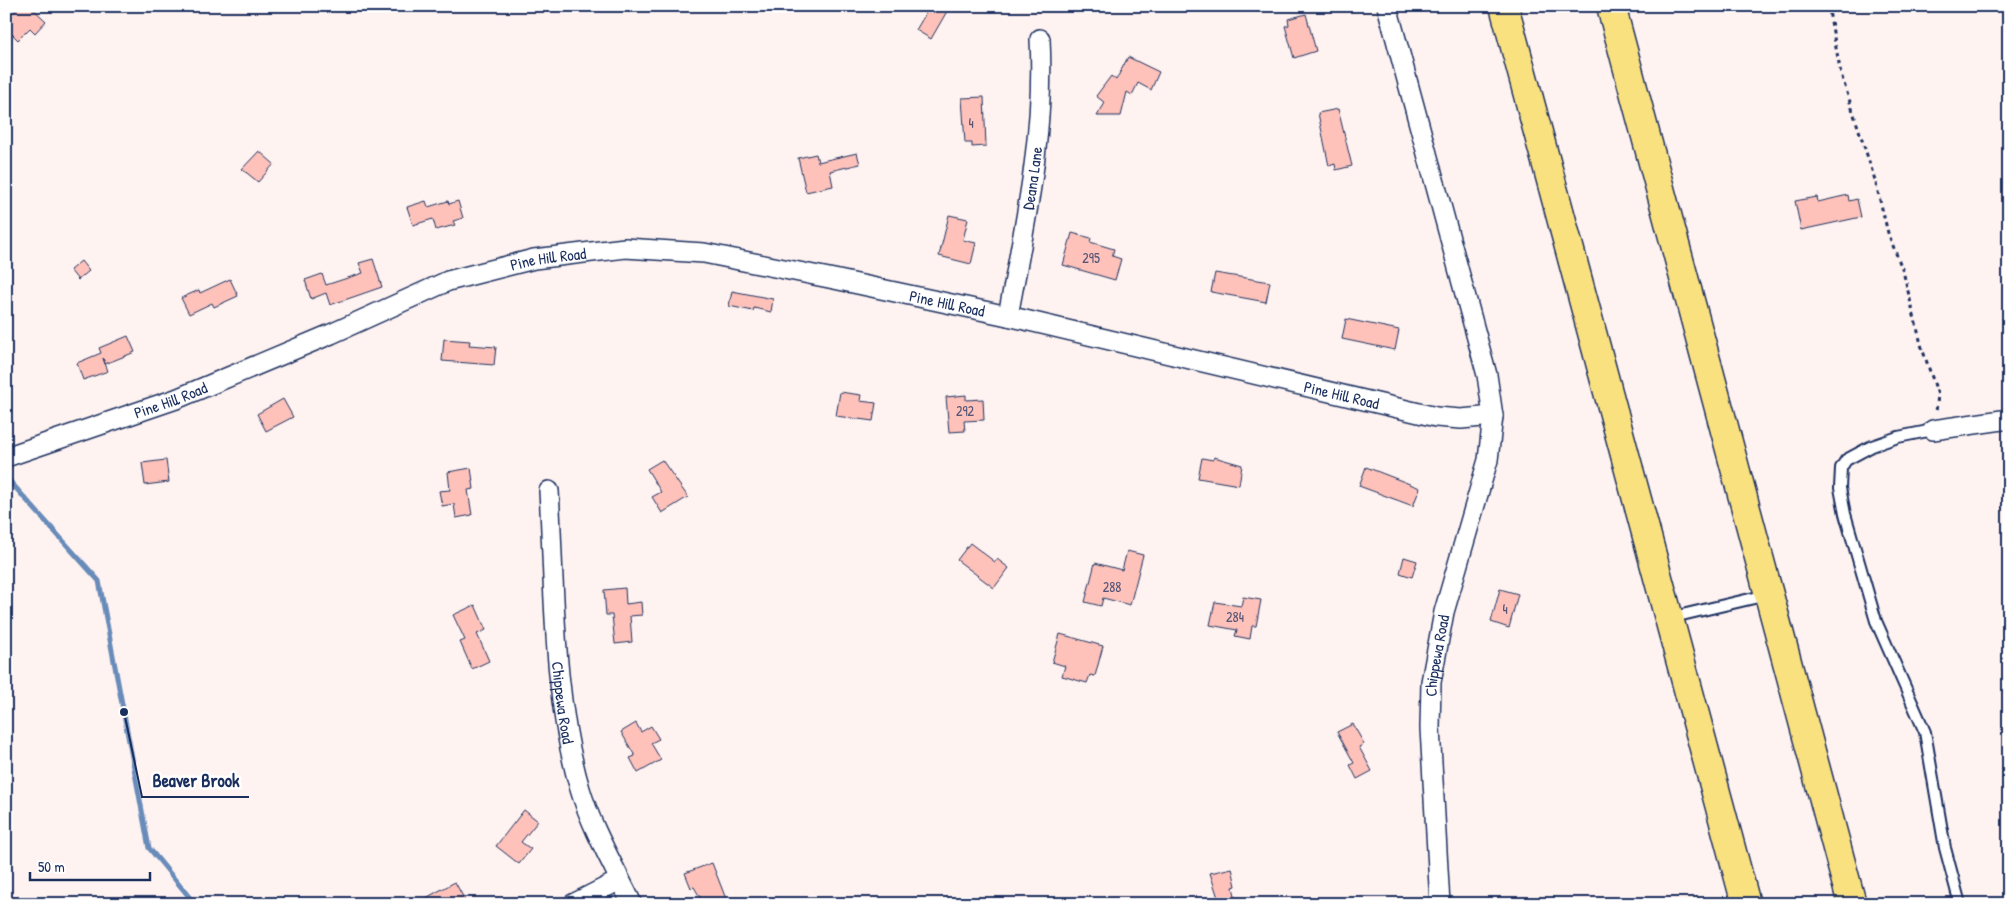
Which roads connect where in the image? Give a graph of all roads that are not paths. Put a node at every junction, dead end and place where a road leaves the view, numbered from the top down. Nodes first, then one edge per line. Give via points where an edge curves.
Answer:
1 (1387, 6) edge
2 (1504, 6) edge
3 (1610, 6) edge
4 (1040, 40) dead end
5 (1008, 316) junction
6 (1494, 416) junction
7 (2009, 419) edge
8 (1934, 430) joint
9 (6, 457) edge
10 (549, 491) dead end
11 (1770, 595) junction
12 (1668, 618) junction
13 (620, 880) junction
14 (573, 904) edge
15 (632, 904) edge
16 (1440, 904) edge
17 (1746, 904) edge
18 (1852, 904) edge
19 (1960, 904) edge

1 - 6 street via 1487,375
2 - 12 highway
3 - 11 highway
4 - 5 street, Deana Lane via 1041,108 1034,177
5 - 6 street, Pine Hill Road via 1436,417
5 - 9 street, Pine Hill Road via 704,253 625,248 565,253 504,265 448,281 184,396
6 - 16 street, Chippewa Road via 1486,466 1444,612 1431,682 1430,728
7 - 8 street
8 - 19 lane via 1898,436 1846,460 1841,468 1840,488 1876,621 1925,732 1945,848
10 - 13 street, Chippewa Road via 561,695 571,752 591,820
11 - 12 lane
11 - 18 highway
12 - 17 highway
13 - 14 street
13 - 15 street, Chippewa Road

